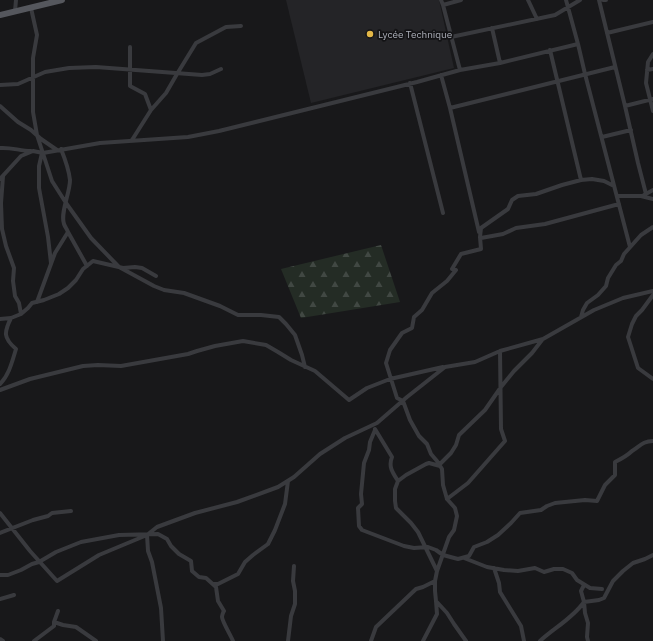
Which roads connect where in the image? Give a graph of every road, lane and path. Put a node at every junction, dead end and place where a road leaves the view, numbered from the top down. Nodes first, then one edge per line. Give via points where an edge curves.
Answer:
1 (16, 0) edge
2 (62, 0) edge
3 (461, 0) edge
4 (528, 0) edge
5 (566, 0) edge
6 (580, 0) edge
7 (598, 0) edge
8 (603, 0) edge
9 (606, 0) edge
10 (442, 2) edge
11 (568, 7) junction
12 (31, 8) junction
13 (15, 11) junction
14 (0, 15) edge
15 (537, 18) junction
16 (653, 22) edge
17 (241, 26) dead end
18 (492, 28) junction
19 (607, 33) junction
20 (451, 37) junction
21 (578, 44) junction
22 (130, 48) dead end
23 (550, 50) junction
24 (653, 54) edge
25 (500, 62) junction
26 (615, 66) junction
27 (221, 69) dead end
28 (653, 69) edge
29 (131, 70) junction
30 (460, 70) junction
31 (647, 70) junction
32 (177, 74) junction
33 (585, 74) junction
34 (441, 75) junction
35 (33, 77) junction
36 (558, 81) junction
37 (410, 83) junction
38 (0, 85) edge
39 (652, 99) edge
40 (0, 106) edge
41 (625, 106) junction
42 (450, 108) junction
43 (151, 110) junction
44 (653, 111) edge
45 (631, 130) junction
46 (37, 136) junction
47 (602, 137) junction
48 (132, 140) junction
49 (0, 148) edge
50 (59, 150) junction
51 (33, 152) junction
52 (42, 153) junction
53 (2, 178) edge
54 (581, 180) junction
55 (614, 186) junction
56 (653, 190) edge
57 (646, 194) junction
58 (617, 196) junction
59 (641, 196) junction
60 (653, 199) edge
61 (66, 203) junction
62 (619, 204) junction
63 (443, 213) dead end
64 (653, 227) edge
65 (68, 232) junction
66 (481, 238) junction
67 (630, 247) junction
68 (484, 251) dead end
69 (51, 264) junction
70 (87, 266) junction
71 (119, 267) junction
72 (156, 276) dead end
73 (653, 291) edge
74 (653, 295) edge
75 (37, 302) junction
76 (21, 314) junction
77 (12, 318) junction
78 (581, 318) junction
79 (0, 319) edge
80 (543, 339) junction
81 (500, 351) junction
82 (305, 367) junction
83 (445, 367) junction
84 (390, 379) junction
85 (653, 379) edge
86 (0, 384) edge
87 (501, 387) junction
88 (0, 390) edge
89 (403, 401) junction
90 (372, 425) junction
91 (375, 430) junction
92 (653, 441) edge
93 (440, 466) junction
94 (288, 481) junction
95 (398, 481) junction
96 (447, 499) junction
97 (71, 511) dead end
98 (0, 513) edge
99 (12, 528) junction
100 (0, 533) edge
101 (147, 535) junction
102 (425, 548) junction
103 (653, 555) edge
104 (442, 556) junction
105 (463, 558) junction
106 (39, 562) junction
107 (294, 566) dead end
108 (494, 568) junction
109 (437, 571) junction
110 (0, 575) edge
111 (434, 580) junction
112 (214, 584) junction
113 (584, 584) junction
114 (602, 589) dead end
115 (14, 595) dead end
116 (0, 599) edge
117 (436, 601) junction
118 (584, 602) junction
119 (58, 611) dead end
120 (54, 622) junction
121 (0, 639) edge
122 (3, 641) edge
123 (34, 641) edge
124 (96, 641) edge
125 (163, 641) edge
126 (233, 641) edge
127 (288, 641) edge
128 (371, 641) edge
129 (423, 641) edge
130 (466, 641) edge
131 (524, 641) edge
132 (540, 641) edge
133 (588, 641) edge

1 - 13 street
2 - 12 main road
3 - 10 street
4 - 15 street
5 - 11 street
6 - 11 street
7 - 19 street
8 - 9 street
10 - 20 street
11 - 15 street via 555,15
11 - 21 street
12 - 13 main road
12 - 35 street via 37,35
13 - 14 main road
15 - 18 street
16 - 19 street
17 - 32 street via 226,27 196,43
18 - 20 street
18 - 25 street
19 - 26 street
20 - 30 street
21 - 23 street
21 - 33 street
22 - 29 street
23 - 25 street
23 - 36 street
24 - 31 street
25 - 30 street
26 - 33 street
26 - 41 street
27 - 32 street via 202,75
28 - 31 street
29 - 32 street
29 - 35 street via 69,68
29 - 43 street via 130,86 145,94
30 - 34 street
31 - 39 street via 646,84
32 - 43 street via 166,93
33 - 36 street
33 - 47 street
34 - 37 street
34 - 42 street
35 - 38 street via 18,84
35 - 46 street via 33,112
36 - 42 street
36 - 54 street
37 - 48 street via 219,131 188,137
37 - 63 street
39 - 41 street
39 - 44 street
40 - 46 street
41 - 45 street
42 - 66 street
43 - 48 street
45 - 47 street
45 - 57 street
46 - 50 street
46 - 52 street
47 - 55 street
48 - 50 street via 100,142
49 - 51 street
50 - 52 street
50 - 61 street via 70,178
51 - 52 street
51 - 53 street via 21,156
52 - 61 street via 52,181
52 - 69 street via 39,188
53 - 76 street via 2,229 14,268 13,281
54 - 55 street via 604,181
54 - 66 street via 536,194 518,196 512,200 508,209 481,228
55 - 58 street
56 - 57 street
57 - 59 street
58 - 59 street
58 - 62 street
59 - 60 street
61 - 65 street via 63,223
61 - 71 street via 91,238
62 - 66 street
62 - 67 street
64 - 67 street
65 - 69 street
65 - 70 street
66 - 68 street
66 - 84 street via 481,249 461,254 452,268 456,270 447,281 432,292 422,310 414,316 412,328 402,333 390,350 386,363
67 - 78 street via 616,265 606,286 587,303
69 - 75 street
70 - 71 street via 93,261
70 - 75 street via 68,288
71 - 72 street via 142,268
71 - 82 street via 154,286 184,293 238,315 279,317 295,335
73 - 78 street via 624,298
74 - 85 street via 636,316 628,337 638,368
75 - 76 street via 32,303
76 - 77 street
77 - 79 street
77 - 86 street via 6,328 6,335 16,350 10,369
78 - 80 street
80 - 81 street
80 - 87 street
81 - 83 street via 475,362
81 - 87 street
82 - 84 street via 315,371 349,400 368,388
82 - 88 street via 266,345 243,341 121,366 83,366 30,378
83 - 84 street
83 - 89 street
84 - 89 street via 397,398
87 - 93 street via 485,410 459,435 456,445
87 - 96 street via 501,429 505,442 468,483
89 - 90 street
89 - 93 street via 419,436
90 - 91 street
90 - 94 street via 320,454
91 - 95 street via 392,458 390,468
91 - 102 street via 364,463 362,504 358,508 359,526 362,530 404,546
92 - 105 street via 637,446 615,462 615,475 605,485 597,501 555,503 541,510 520,513 498,535 474,547 469,556
93 - 95 street via 426,464
93 - 96 street
94 - 101 street via 237,502 195,513 157,527
94 - 112 street via 285,504 268,544 245,562 238,574
95 - 102 street via 395,488 396,508 418,532
96 - 104 street via 455,508 457,516 454,530
97 - 99 street via 52,513
98 - 99 street
99 - 100 street
99 - 106 street
101 - 106 street via 119,535 81,542
101 - 106 street via 99,555 57,581
101 - 112 street via 158,534 166,539 179,554 191,561 192,571
101 - 125 street via 148,551 161,608
102 - 104 street via 436,550
102 - 109 street
103 - 118 street via 628,567 613,581 604,598
104 - 105 street
104 - 109 street
105 - 108 street
106 - 110 street via 8,575
107 - 127 street via 295,604
108 - 113 street via 518,571 535,568 544,572 554,568 563,569 572,572 577,580
108 - 131 street via 500,592 521,626
109 - 111 street
111 - 117 street
111 - 128 street via 416,589 376,628
112 - 126 street via 218,601 224,611 223,622
113 - 114 street via 590,588
113 - 118 street via 581,591
115 - 116 street
117 - 129 street via 437,614
117 - 130 street
118 - 132 street via 575,613
118 - 133 street
119 - 120 street
120 - 123 street via 54,626
120 - 124 street via 76,627
121 - 122 street

